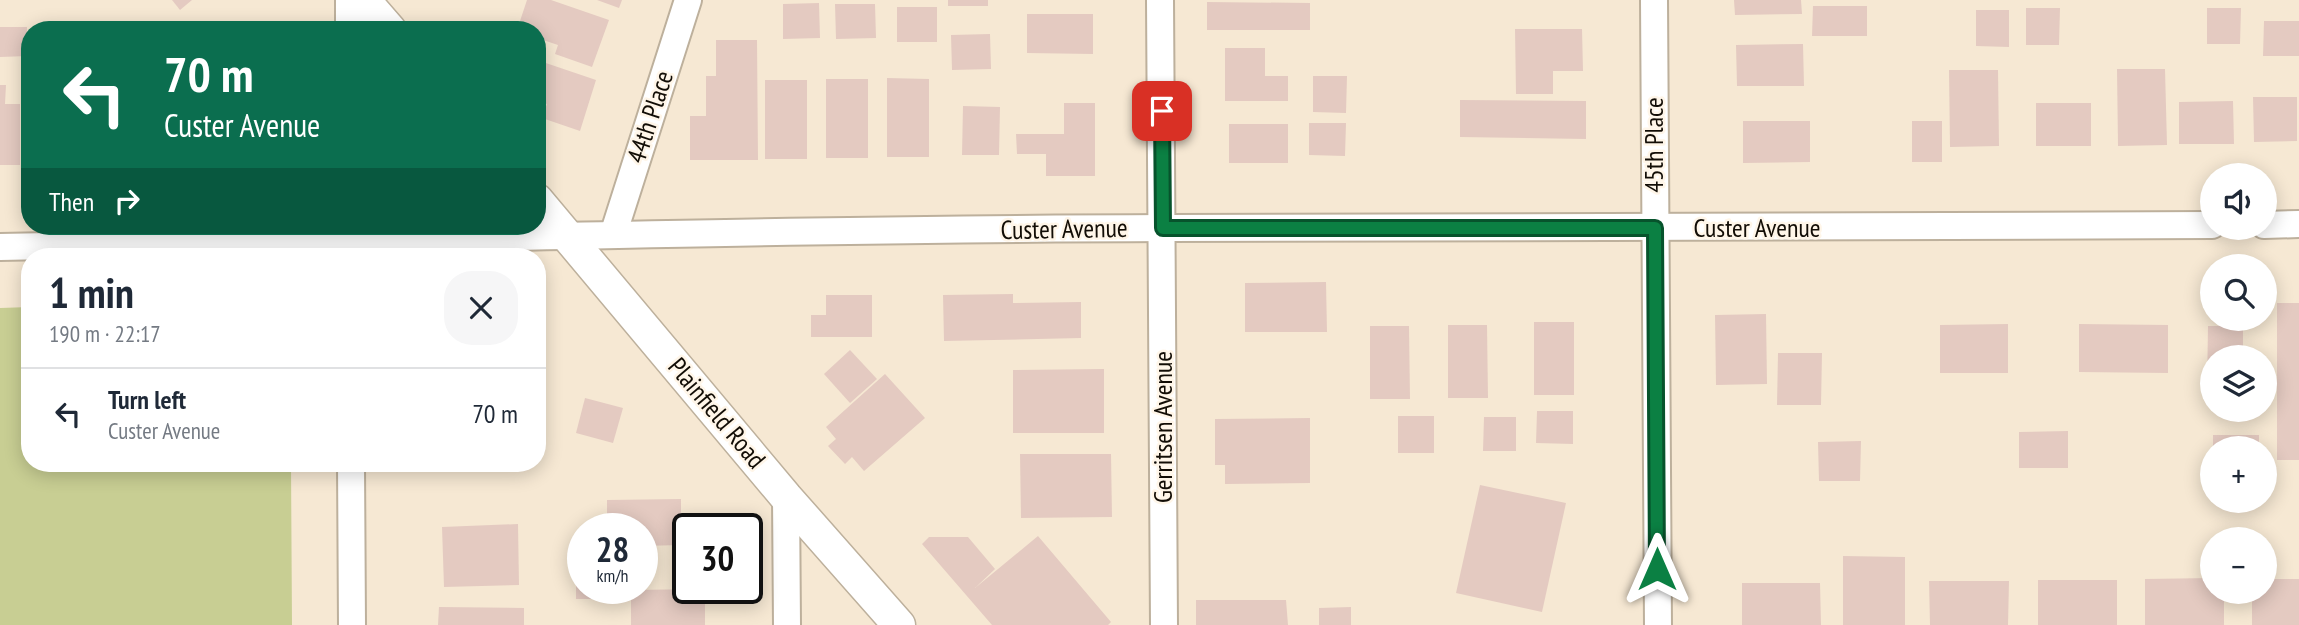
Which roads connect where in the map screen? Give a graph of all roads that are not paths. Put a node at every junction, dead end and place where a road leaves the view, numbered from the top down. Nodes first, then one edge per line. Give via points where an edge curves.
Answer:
1 (349, 0) edge
2 (364, 0) edge
3 (688, 0) edge
4 (1160, 0) edge
5 (1654, 0) edge
6 (349, 21) edge
7 (382, 21) edge
8 (546, 210) edge
9 (2200, 225) edge
10 (2277, 225) edge
11 (2299, 225) edge
12 (1163, 228) junction
13 (1655, 228) junction
14 (613, 235) junction
15 (569, 236) junction
16 (348, 242) edge
17 (0, 247) edge
18 (351, 472) edge
19 (786, 497) junction
20 (352, 625) edge
21 (787, 625) edge
22 (899, 625) edge
23 (1164, 625) edge
24 (1658, 625) edge

1 - 6 street
2 - 7 street
3 - 14 street, 44th Place
4 - 12 street, Gerritsen Avenue
5 - 13 street, 45th Place
8 - 15 street, Plainfield Road
9 - 13 street, Custer Avenue
10 - 11 street
12 - 13 street, Custer Avenue
12 - 14 street, Custer Avenue
12 - 23 street, Gerritsen Avenue
13 - 24 street, 45th Place
14 - 15 street, Custer Avenue
15 - 16 street, Custer Avenue
15 - 19 street, Plainfield Road
16 - 17 street, Custer Avenue
18 - 20 street
19 - 21 street
19 - 22 street, Plainfield Road

